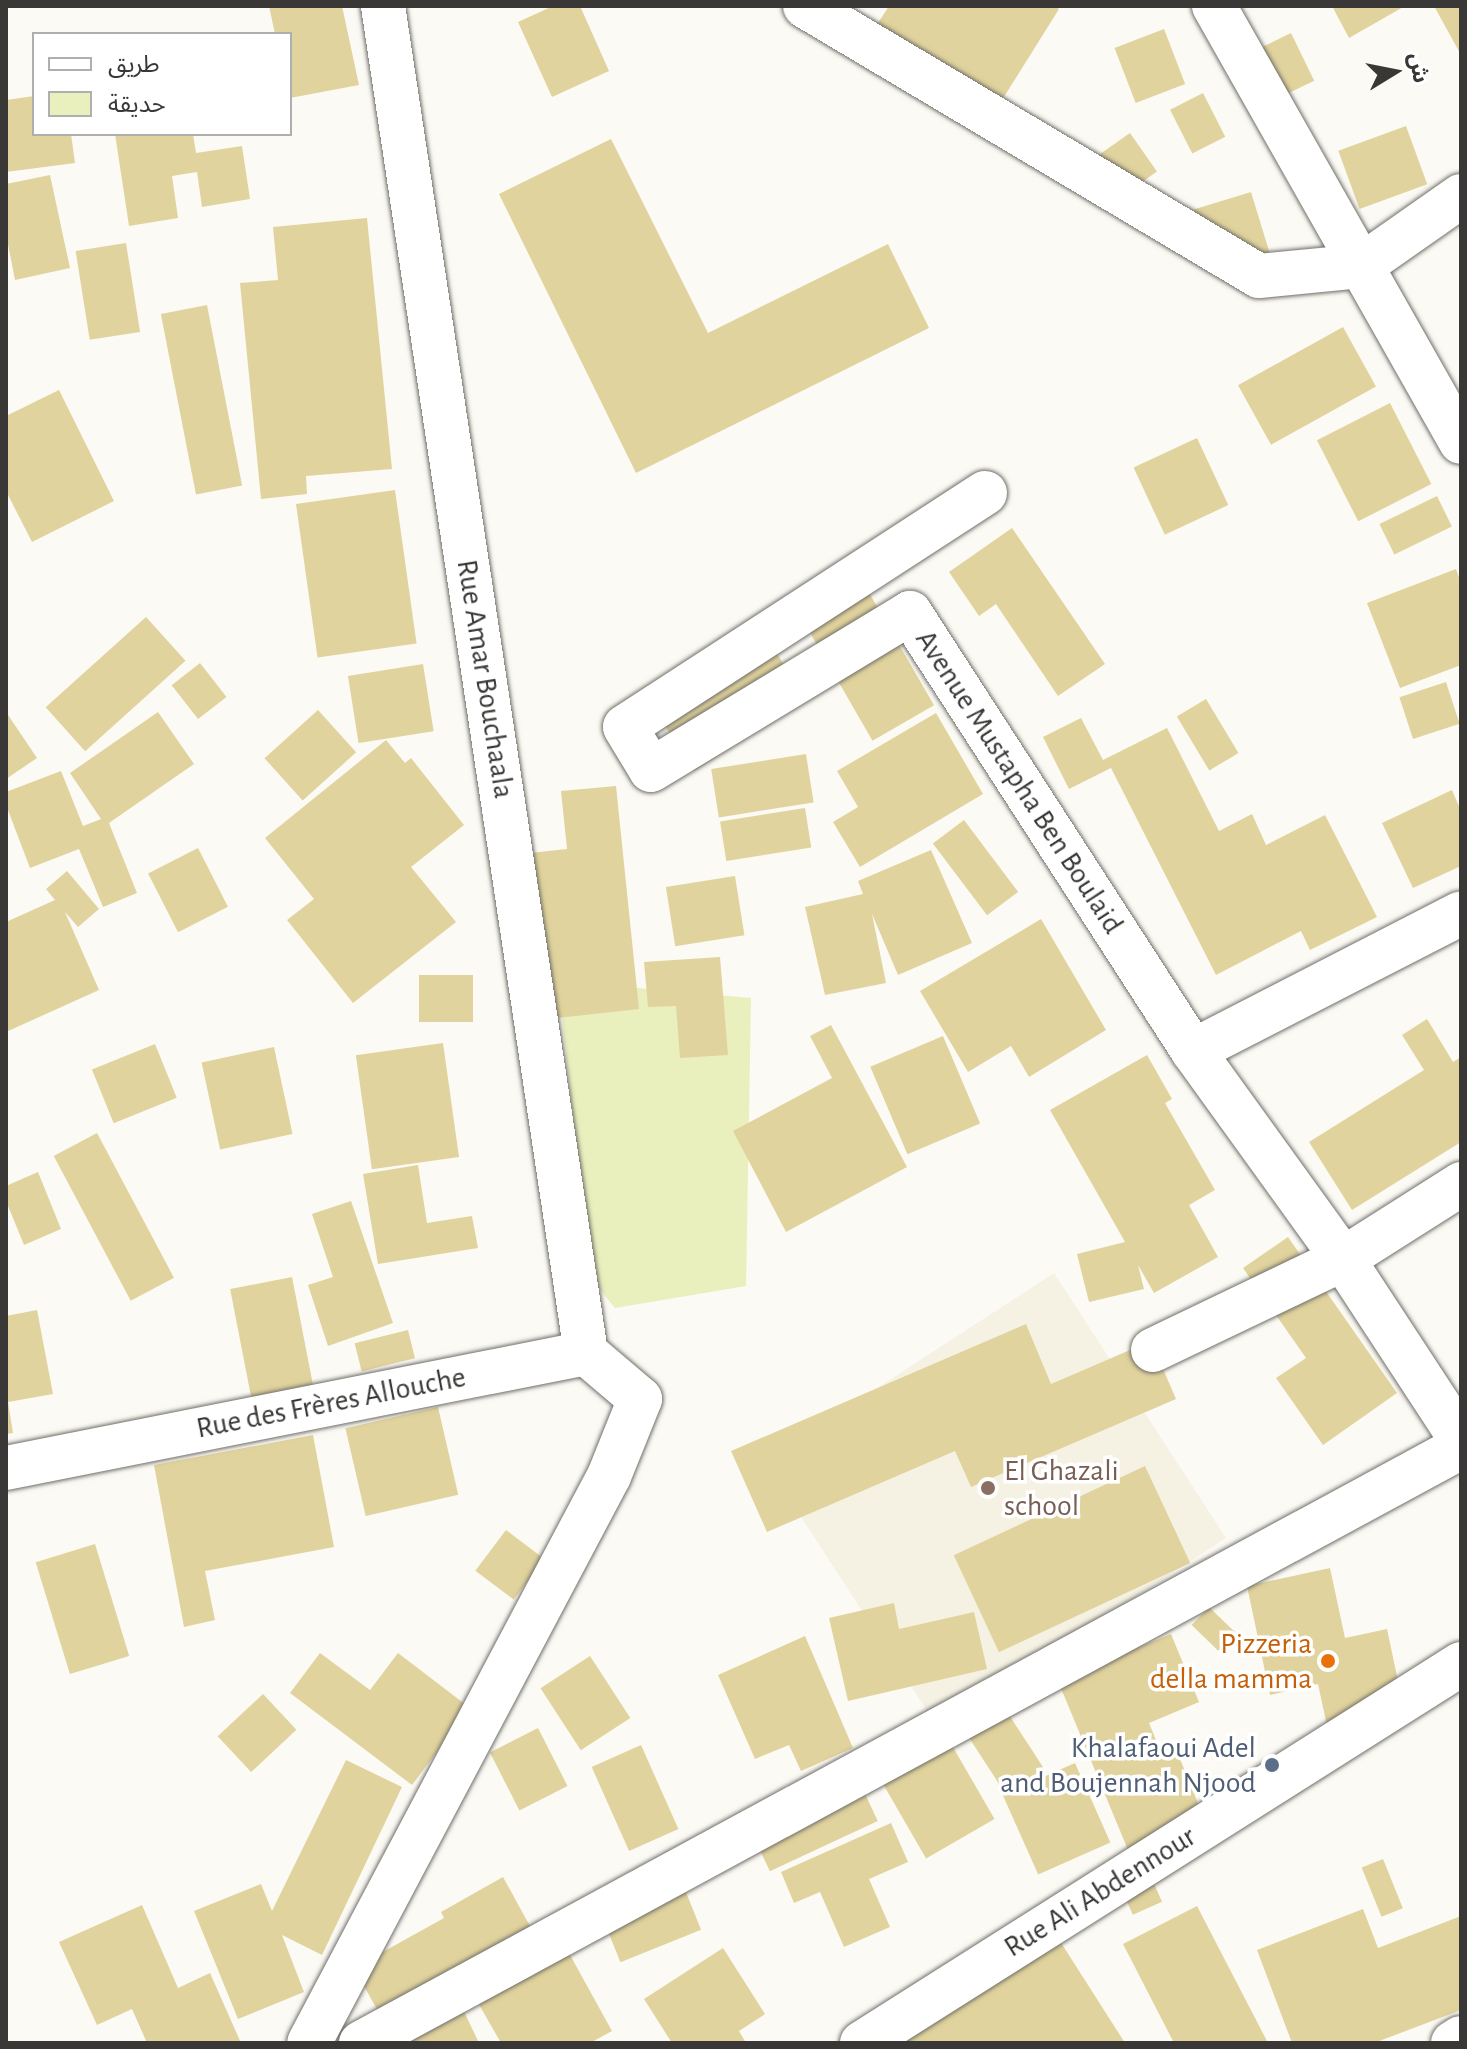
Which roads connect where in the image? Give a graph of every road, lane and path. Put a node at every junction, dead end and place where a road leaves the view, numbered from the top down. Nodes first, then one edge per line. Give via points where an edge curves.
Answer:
1 (805, 6) edge
2 (1214, 6) edge
3 (393, 10) edge
4 (1461, 196) edge
5 (1361, 266) junction
6 (1461, 442) edge
7 (985, 493) dead end
8 (1461, 913) edge
9 (1193, 1051) junction
10 (1461, 1184) edge
11 (1343, 1259) junction
12 (1153, 1350) dead end
13 (586, 1353) junction
14 (1461, 1439) edge
15 (1461, 1447) edge
16 (6, 1468) edge
17 (1461, 1664) edge
18 (1461, 2038) edge
19 (309, 2043) edge
20 (361, 2043) edge
21 (862, 2043) edge
22 (1453, 2043) edge

1 - 5 street via 1259,276
2 - 5 street
3 - 13 street, Rue Amar Bouchaala
4 - 5 street
5 - 6 street
7 - 9 street, Avenue Mustapha Ben Boulaid via 625,727 651,770 910,613
8 - 9 street
9 - 11 street, Avenue Mustapha Ben Boulaid
10 - 11 street
11 - 12 street
11 - 14 street, Avenue Mustapha Ben Boulaid
13 - 16 street, Rue des Frères Allouche
13 - 19 street via 640,1399 609,1476
15 - 20 street
17 - 21 street, Rue Ali Abdennour
18 - 22 street

